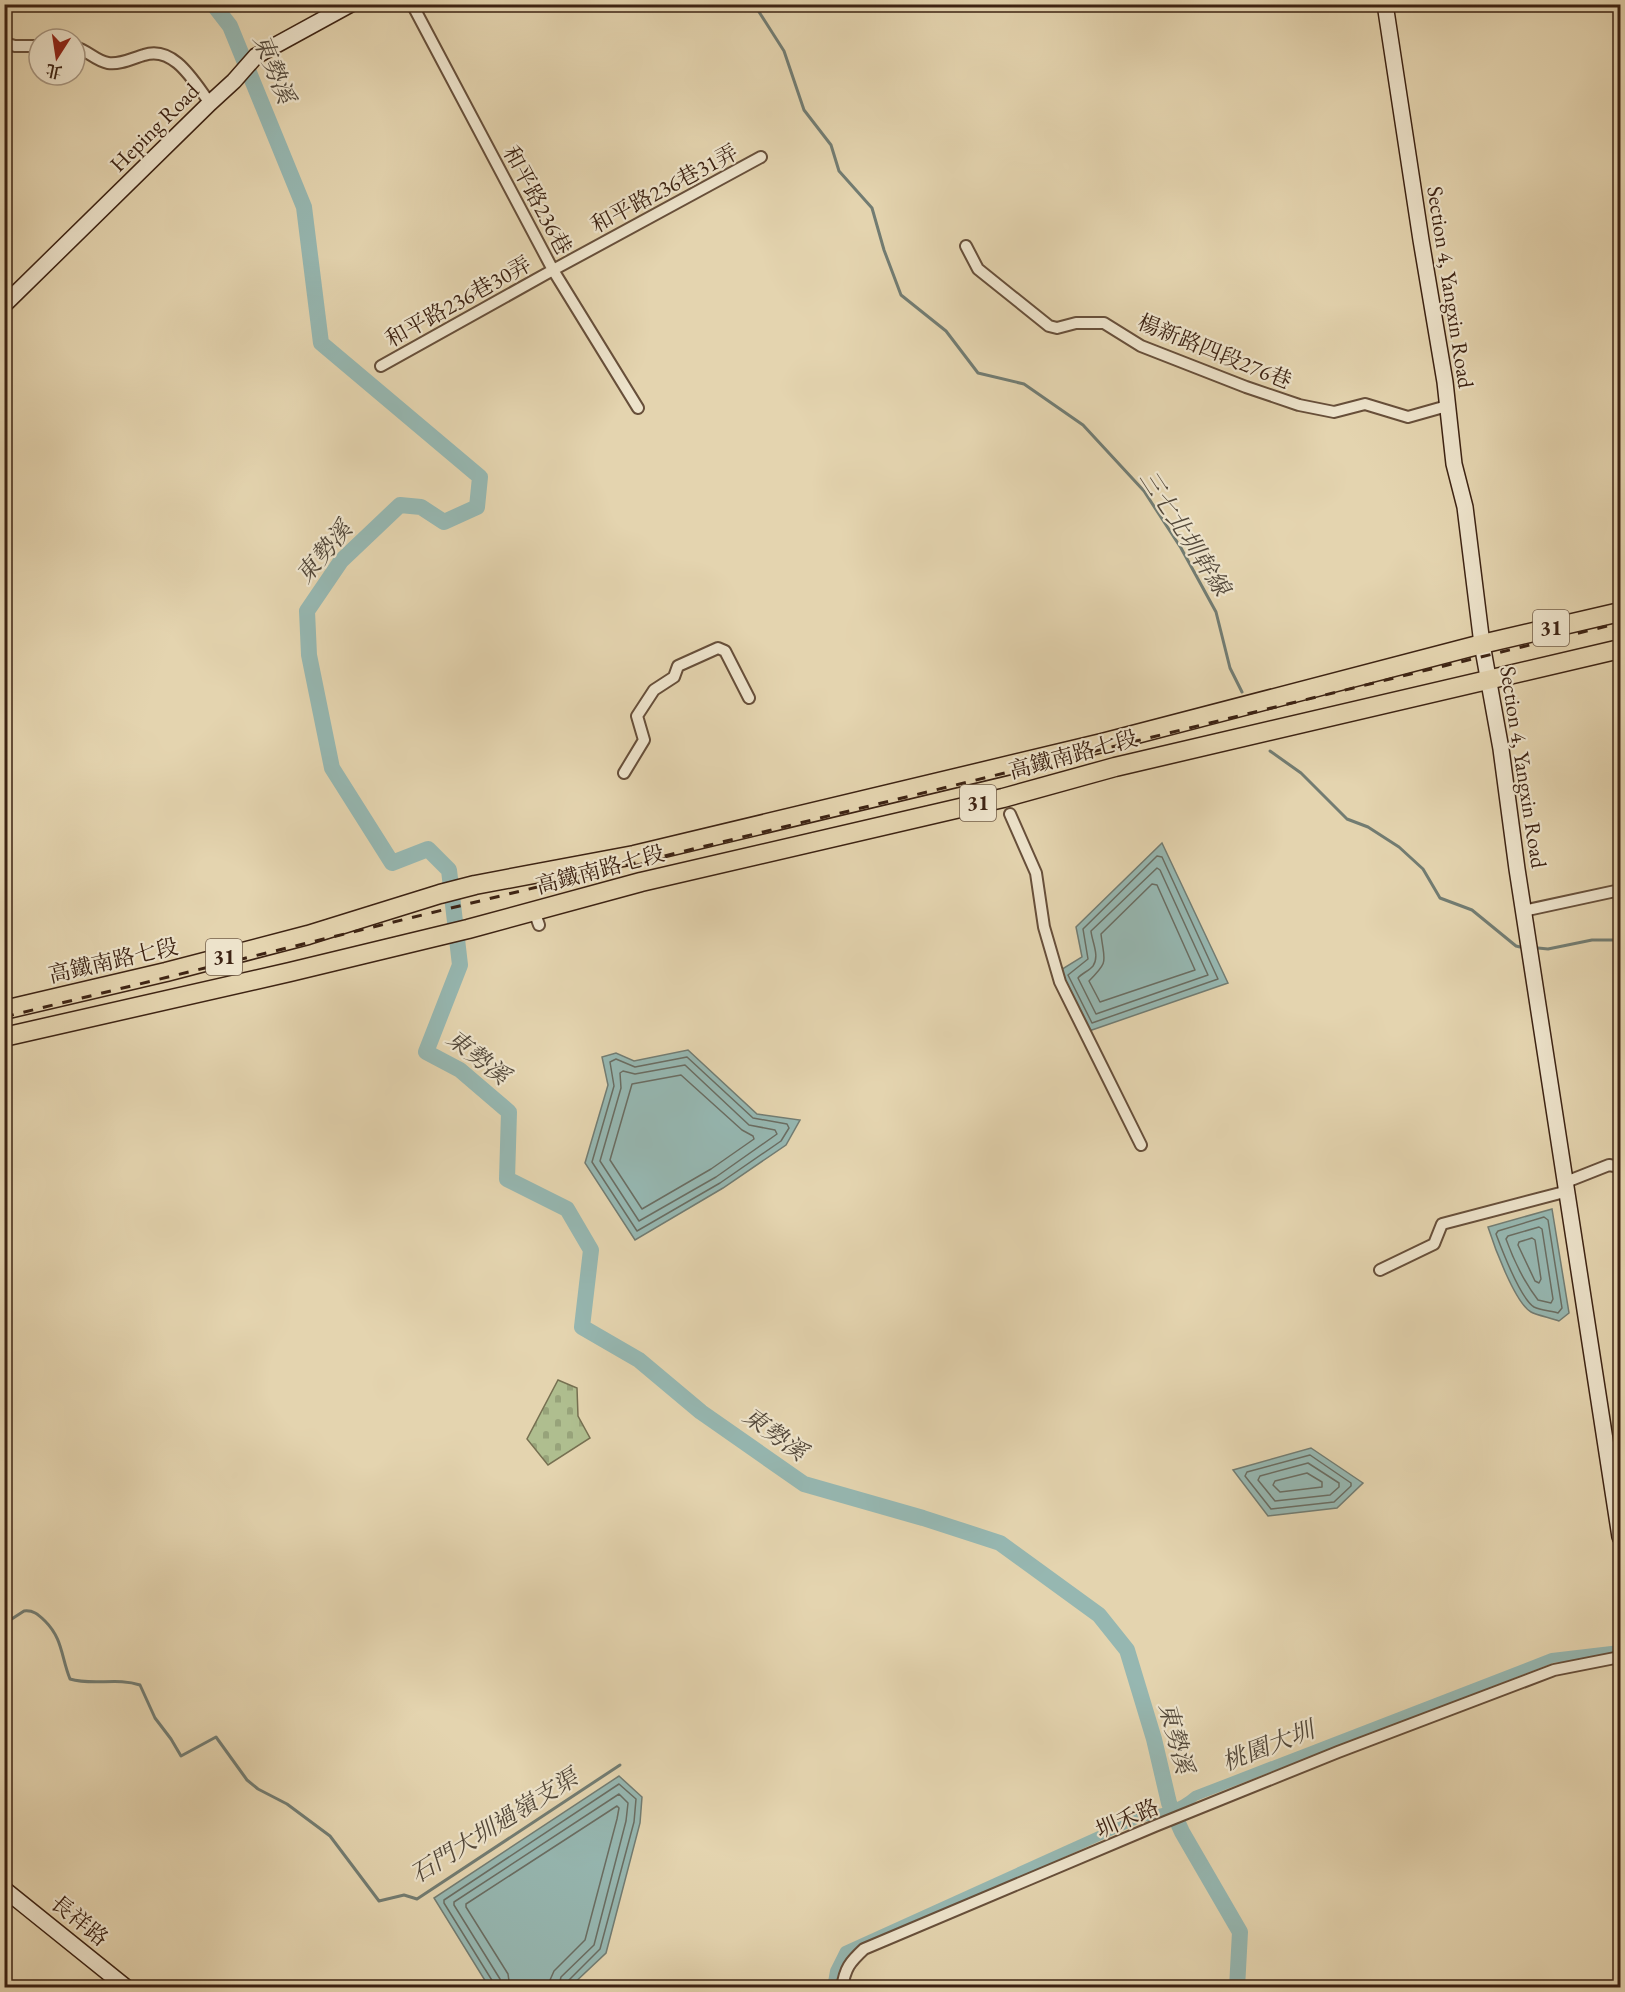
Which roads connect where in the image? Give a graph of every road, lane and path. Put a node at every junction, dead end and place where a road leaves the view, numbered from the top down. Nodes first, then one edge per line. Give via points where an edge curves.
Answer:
1 (351, 4) edge
2 (412, 4) edge
3 (1385, 4) edge
4 (4, 43) edge
5 (27, 46) edge
6 (87, 53) edge
7 (210, 103) junction
8 (761, 158) dead end
9 (966, 246) dead end
10 (554, 270) junction
11 (4, 305) edge
12 (381, 366) dead end
13 (1447, 406) junction
14 (638, 408) dead end
15 (1620, 612) edge
16 (1482, 644) junction
17 (1620, 650) edge
18 (1488, 681) junction
19 (749, 698) dead end
20 (624, 772) dead end
21 (1010, 814) dead end
22 (1620, 890) edge
23 (1523, 911) junction
24 (4, 1010) edge
25 (4, 1037) edge
26 (1141, 1144) dead end
27 (1620, 1167) edge
28 (1567, 1187) junction
29 (1380, 1270) dead end
30 (1620, 1537) edge
31 (1620, 1657) edge
32 (4, 1889) edge
33 (127, 1988) edge
34 (842, 1988) edge

1 - 7 main road, Heping Road via 256,56
2 - 10 street, 和平路236巷
3 - 13 main road, Section 4, Yangxin Road
4 - 5 street
6 - 7 street via 111,63 150,53 166,55 183,68
7 - 11 main road, Heping Road
8 - 10 street, 和平路236巷31弄
9 - 13 street, 楊新路四段276巷 via 978,269 1049,326 1104,322 1141,346 1299,405 1334,412 1365,404 1408,417
10 - 12 street, 和平路236巷30弄
10 - 14 street, 和平路236巷
13 - 16 main road, Section 4, Yangxin Road via 1454,464 1465,507
15 - 16 main road, 高鐵南路七段 / 31
16 - 18 main road, Section 4, Yangxin Road
16 - 24 main road, 高鐵南路七段 / 31 via 1090,746 634,855 582,861 470,886 308,935
17 - 18 main road, 高鐵南路七段 / 31
18 - 23 main road, Section 4, Yangxin Road
18 - 25 main road, 高鐵南路七段 / 31 via 641,882 537,918 468,929
19 - 20 street via 725,651 718,648 678,666 675,677 654,690 637,716 644,740
21 - 26 street via 1036,873 1044,927 1060,982
22 - 23 street
23 - 28 main road, Section 4, Yangxin Road
27 - 28 street via 1609,1166
28 - 29 street via 1442,1224 1434,1244
28 - 30 main road, Section 4, Yangxin Road
31 - 34 street, 圳禾路 via 1554,1670 1338,1752 864,1949 850,1963
32 - 33 main road, 長祥路

